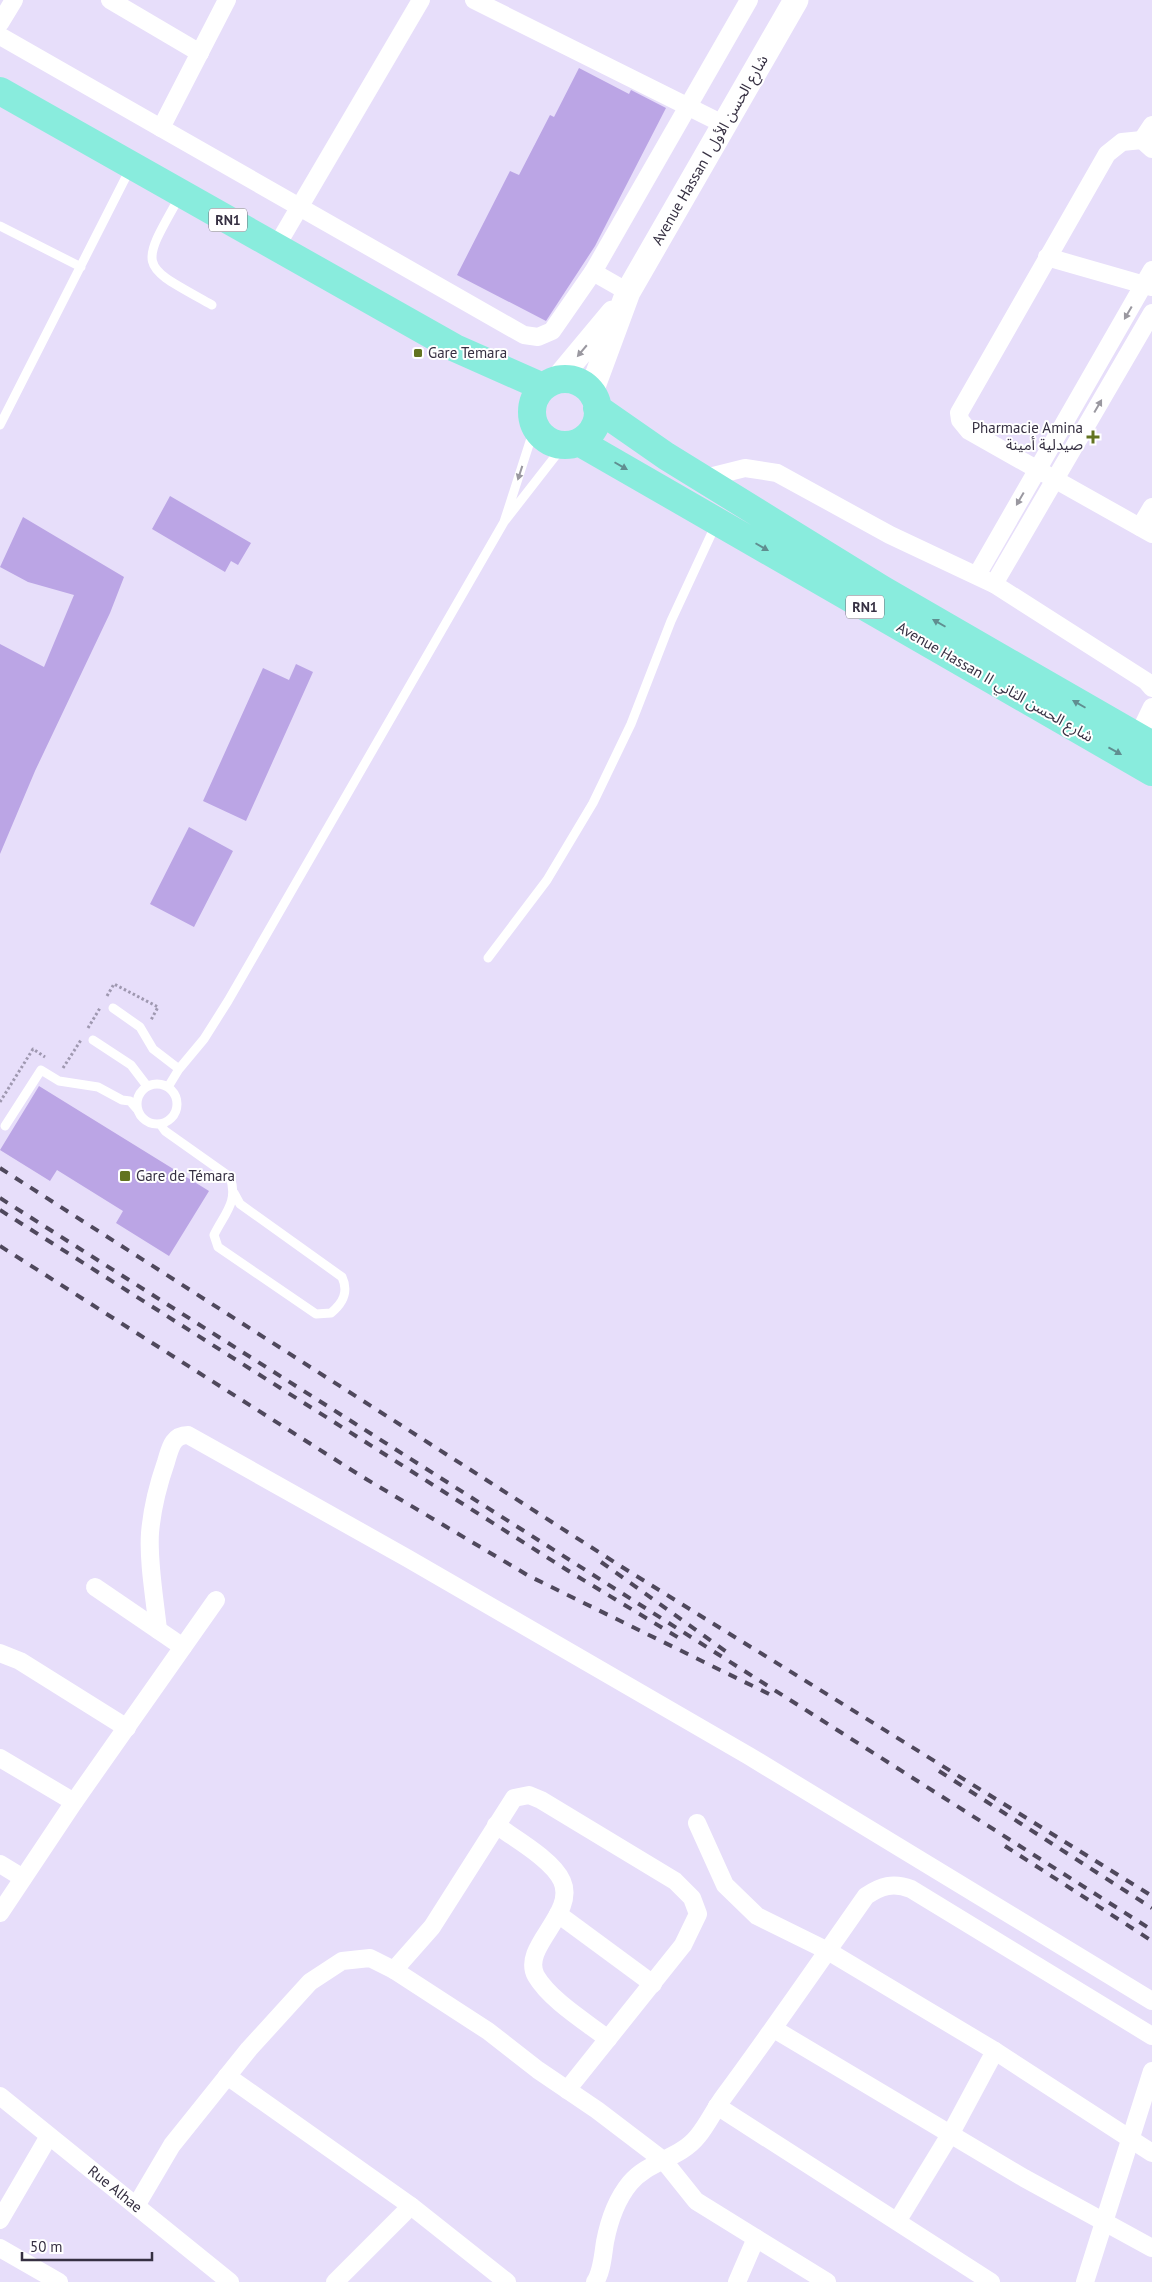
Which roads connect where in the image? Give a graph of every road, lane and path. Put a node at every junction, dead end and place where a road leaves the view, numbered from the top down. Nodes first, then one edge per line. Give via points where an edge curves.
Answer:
1 (14, 0) edge
2 (227, 0) edge
3 (421, 0) edge
4 (474, 0) edge
5 (749, 0) edge
6 (796, 0) edge
7 (116, 2) edge
8 (0, 22) edge
9 (0, 36) edge
10 (200, 53) junction
11 (0, 91) edge
12 (689, 106) junction
13 (723, 124) junction
14 (1152, 125) edge
15 (161, 128) junction
16 (1147, 145) edge
17 (131, 165) junction
18 (182, 194) junction
19 (298, 207) junction
20 (0, 226) edge
21 (276, 247) junction
22 (1047, 257) junction
23 (81, 268) junction
24 (593, 272) junction
25 (1149, 281) edge
26 (626, 296) junction
27 (212, 305) dead end
28 (1152, 313) edge
29 (594, 400) junction
30 (542, 401) junction
31 (0, 425) edge
32 (572, 443) junction
33 (1037, 469) junction
34 (701, 479) junction
35 (1055, 480) junction
36 (1152, 507) edge
37 (504, 522) junction
38 (718, 522) junction
39 (1146, 531) edge
40 (977, 575) junction
41 (994, 584) junction
42 (1152, 688) edge
43 (1152, 707) edge
44 (1145, 742) edge
45 (1152, 772) edge
46 (488, 958) dead end
47 (113, 1008) dead end
48 (145, 1032) junction
49 (92, 1040) dead end
50 (48, 1059) dead end
51 (56, 1064) dead end
52 (179, 1069) junction
53 (147, 1086) junction
54 (168, 1087) junction
55 (0, 1102) edge
56 (137, 1109) junction
57 (160, 1124) junction
58 (5, 1126) dead end
59 (234, 1193) junction
60 (95, 1587) dead end
61 (216, 1600) dead end
62 (158, 1630) junction
63 (183, 1648) junction
64 (0, 1653) edge
65 (127, 1728) junction
66 (0, 1758) edge
67 (74, 1802) junction
68 (697, 1823) dead end
69 (496, 1824) junction
70 (0, 1864) edge
71 (23, 1878) junction
72 (0, 1913) edge
73 (558, 1914) junction
74 (828, 1950) junction
75 (394, 1970) junction
76 (652, 1984) junction
77 (1152, 2001) edge
78 (774, 2029) junction
79 (1152, 2036) edge
80 (608, 2040) junction
81 (995, 2051) junction
82 (1152, 2071) edge
83 (227, 2076) junction
84 (567, 2090) junction
85 (0, 2096) edge
86 (716, 2106) junction
87 (951, 2133) junction
88 (49, 2136) junction
89 (1152, 2153) edge
90 (664, 2161) junction
91 (136, 2206) junction
92 (411, 2206) junction
93 (0, 2220) edge
94 (898, 2220) junction
95 (756, 2238) junction
96 (0, 2248) edge
97 (1152, 2248) edge
98 (598, 2281) edge
99 (59, 2282) edge
100 (230, 2282) edge
101 (335, 2282) edge
102 (507, 2282) edge
103 (737, 2282) edge
104 (827, 2282) edge
105 (991, 2282) edge
106 (1085, 2282) edge

1 - 8 street
2 - 10 street
3 - 19 street
4 - 12 street
5 - 12 street
6 - 13 main road, Avenue Hassan I شارع الحسن الأول
7 - 10 street
9 - 15 street
10 - 15 street
11 - 17 main road, Avenue Hassan II شارع الحسن الثاني / RN1
12 - 13 street
12 - 24 street
13 - 26 main road, Avenue Hassan I شارع الحسن الأول
14 - 16 street
15 - 19 street
16 - 22 street via 1122,142 1107,154
17 - 18 main road, Avenue Hassan II شارع الحسن الثاني / RN1
17 - 23 lane
18 - 21 main road, Avenue Hassan II شارع الحسن الثاني / RN1
18 - 27 lane via 151,250 152,265 161,276
19 - 21 street
19 - 24 street via 532,337 552,331
20 - 23 lane
21 - 30 main road, Avenue Hassan II شارع الحسن الثاني / RN1
22 - 25 street
22 - 33 street via 959,413 960,420 969,431
23 - 31 lane
24 - 26 street
25 -> 33 street
26 - 29 main road, Avenue Hassan I شارع الحسن الأول
26 -> 30 main road, Avenue Hassan I شارع الحسن الأول
35 -> 28 street
29 - 30 main road, Avenue Hassan II شارع الحسن الثاني / RN1 via 576,381
29 - 32 main road via 594,428 588,436
29 - 34 main road, Avenue Hassan II شارع الحسن الثاني / RN1
30 - 32 main road, Avenue Hassan II شارع الحسن الثاني / RN1 via 542,436 553,443
30 -> 37 lane
32 - 37 lane
32 -> 38 main road, Avenue Hassan II شارع الحسن الثاني / RN1
33 - 35 street
33 -> 40 street
34 - 40 street via 745,468 777,473 890,535
44 -> 34 main road, Avenue Hassan II شارع الحسن الثاني / RN1 via 883,590
35 - 39 street
35 - 41 street
36 - 39 street
37 - 52 lane via 228,1001 204,1039
38 -> 45 main road, Avenue Hassan II شارع الحسن الثاني / RN1
38 - 46 lane via 671,621 631,724 593,803 547,880
40 - 41 street
41 - 42 street via 1146,680
43 - 44 street
47 - 48 lane
48 - 51 path via 158,1007 114,984 64,1068
48 - 52 lane via 153,1049
49 - 53 lane via 131,1065
50 - 55 path via 33,1049
52 - 54 lane
53 - 54 lane via 159,1083
53 - 56 lane via 137,1099
54 - 57 lane via 178,1103 169,1120
56 - 57 lane via 150,1123
56 - 58 lane via 130,1101 98,1087 58,1081 41,1070
57 - 59 lane via 172,1136 225,1172 230,1177
59 - 59 lane via 231,1207 214,1235 218,1247 316,1314 324,1316 331,1313 344,1298 346,1290 342,1277 240,1204
60 - 62 street
61 - 63 street
62 - 63 street
62 - 77 street via 150,1535 153,1512 172,1444 179,1436 188,1435 749,1756
63 - 65 street
64 - 65 street via 20,1661
65 - 67 street
66 - 67 street
67 - 71 street
68 - 74 street via 725,1886 757,1916
69 - 73 street via 549,1865 563,1882 564,1903
69 - 75 street via 432,1927
69 - 76 street via 514,1798 529,1795 563,1811 637,1856 675,1881 692,1898 698,1914 683,1945
70 - 71 street
71 - 72 street
73 - 76 street
73 - 80 street via 534,1955 535,1975 552,1995
74 - 78 street
74 - 79 street via 866,1896 884,1886 901,1886
74 - 81 street
75 - 83 street via 370,1958 342,1961 310,1982
75 - 84 street via 488,2031
76 - 80 street
78 - 86 street
78 - 87 street
80 - 84 street
81 - 87 street
81 - 89 street
82 - 106 street
83 - 91 street via 172,2145
83 - 92 street
84 - 90 street
85 - 88 street, Rue Alhae
86 - 90 street via 697,2137
86 - 94 street
87 - 94 street
87 - 97 street via 1024,2178
88 - 91 street, Rue Alhae
88 - 93 street
90 - 95 street via 696,2201
90 - 98 street via 640,2172 616,2203
91 - 100 street, Rue Alhae
92 - 101 street
92 - 102 street
94 - 105 street
95 - 103 street
95 - 104 street
96 - 99 street

